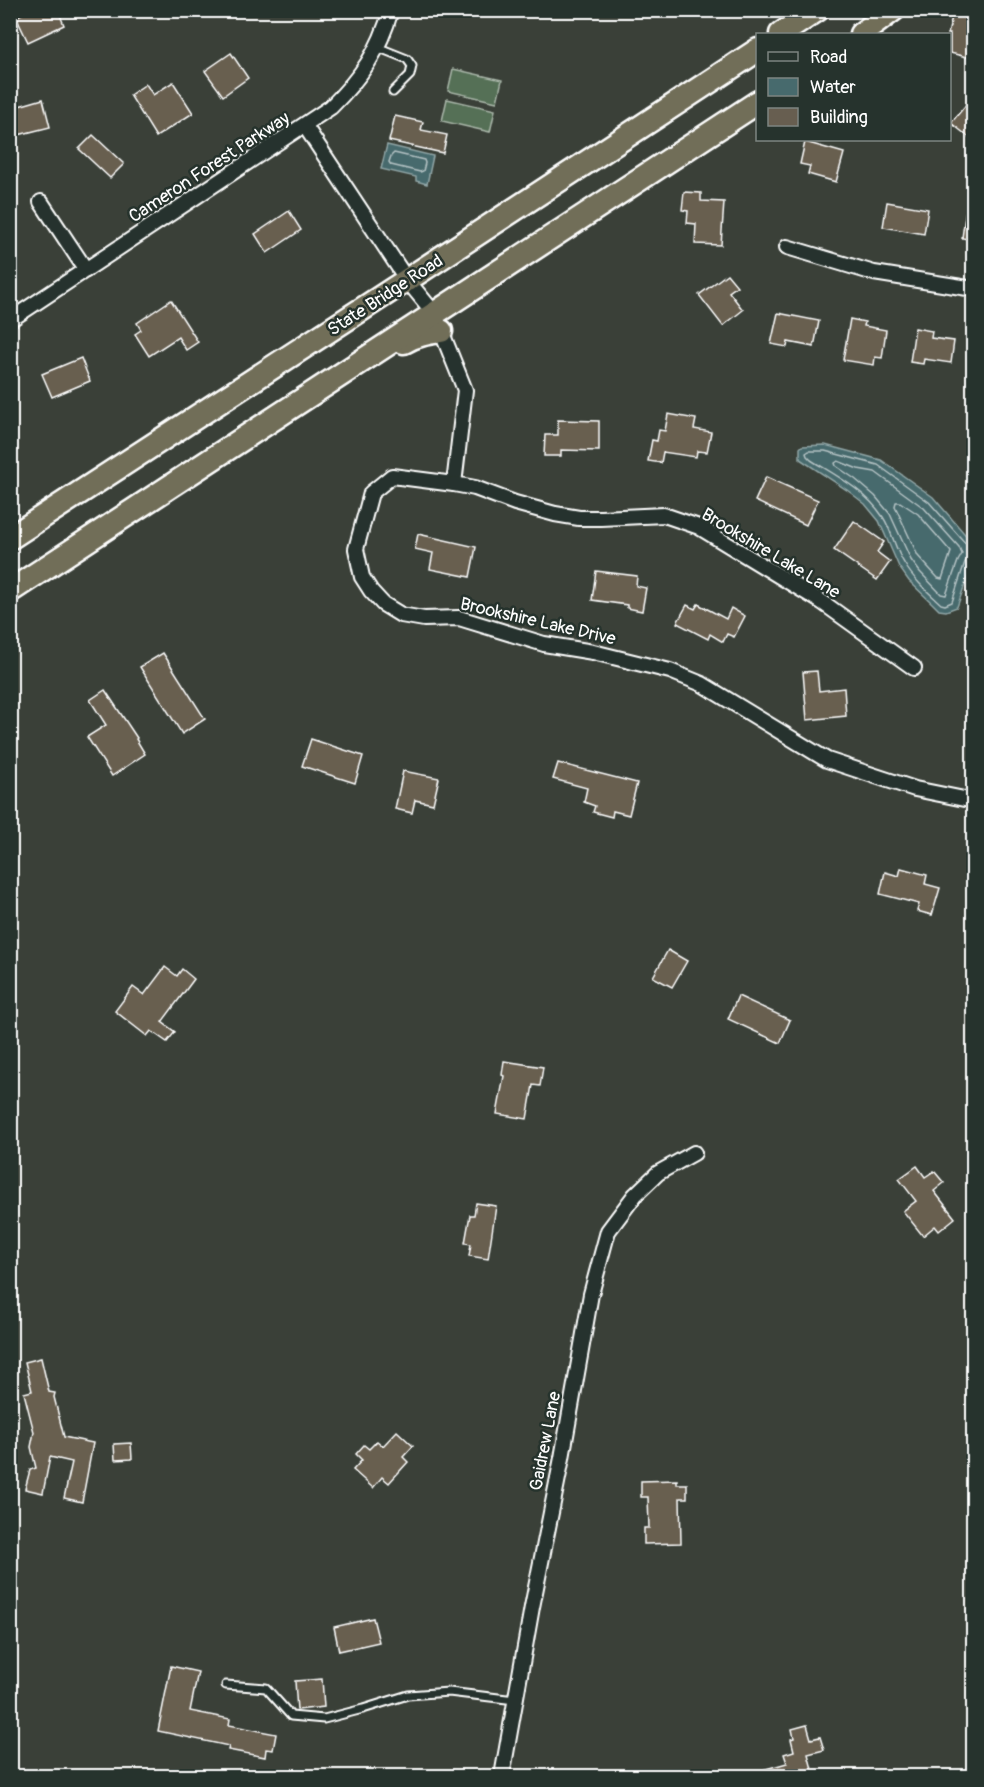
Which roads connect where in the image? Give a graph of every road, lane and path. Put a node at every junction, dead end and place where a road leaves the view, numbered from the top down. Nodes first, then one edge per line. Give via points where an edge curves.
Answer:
1 (391, 10) edge
2 (817, 10) edge
3 (893, 10) edge
4 (782, 33) edge
5 (862, 33) edge
6 (377, 47) junction
7 (756, 51) edge
8 (393, 92) dead end
9 (756, 103) edge
10 (305, 126) junction
11 (41, 202) dead end
12 (787, 247) dead end
13 (86, 270) junction
14 (407, 280) junction
15 (974, 289) edge
16 (10, 320) edge
17 (437, 322) junction
18 (454, 484) junction
19 (10, 538) edge
20 (10, 591) edge
21 (914, 668) dead end
22 (974, 801) edge
23 (694, 1153) dead end
24 (226, 1685) dead end
25 (515, 1700) junction
26 (502, 1776) edge

1 - 6 street, Cameron Forest Parkway
2 - 4 highway
3 - 5 highway
6 - 8 lane via 407,59 412,66 410,75
6 - 10 street, Cameron Forest Parkway via 353,85
7 - 14 highway, State Bridge Road
9 - 17 highway
10 - 13 street, Cameron Forest Parkway
10 - 14 street
11 - 13 street
12 - 15 street via 874,273
13 - 16 street, Cameron Forest Parkway
14 - 17 street
14 - 19 highway, State Bridge Road
17 - 18 street via 465,390
17 - 20 highway via 319,388
18 - 21 street, Brookshire Lake Lane via 555,514 579,518 664,515 699,527 822,602
18 - 22 street, Brookshire Lake Drive via 392,476 371,493 356,549 362,577 383,604 402,616 459,618 544,644 670,671 702,684 827,760 915,789
23 - 25 street, Gaidrew Lane via 658,1173 635,1195 608,1231 591,1294
24 - 25 lane via 266,1688 291,1716 324,1719 408,1695 448,1692
25 - 26 street, Gaidrew Lane

